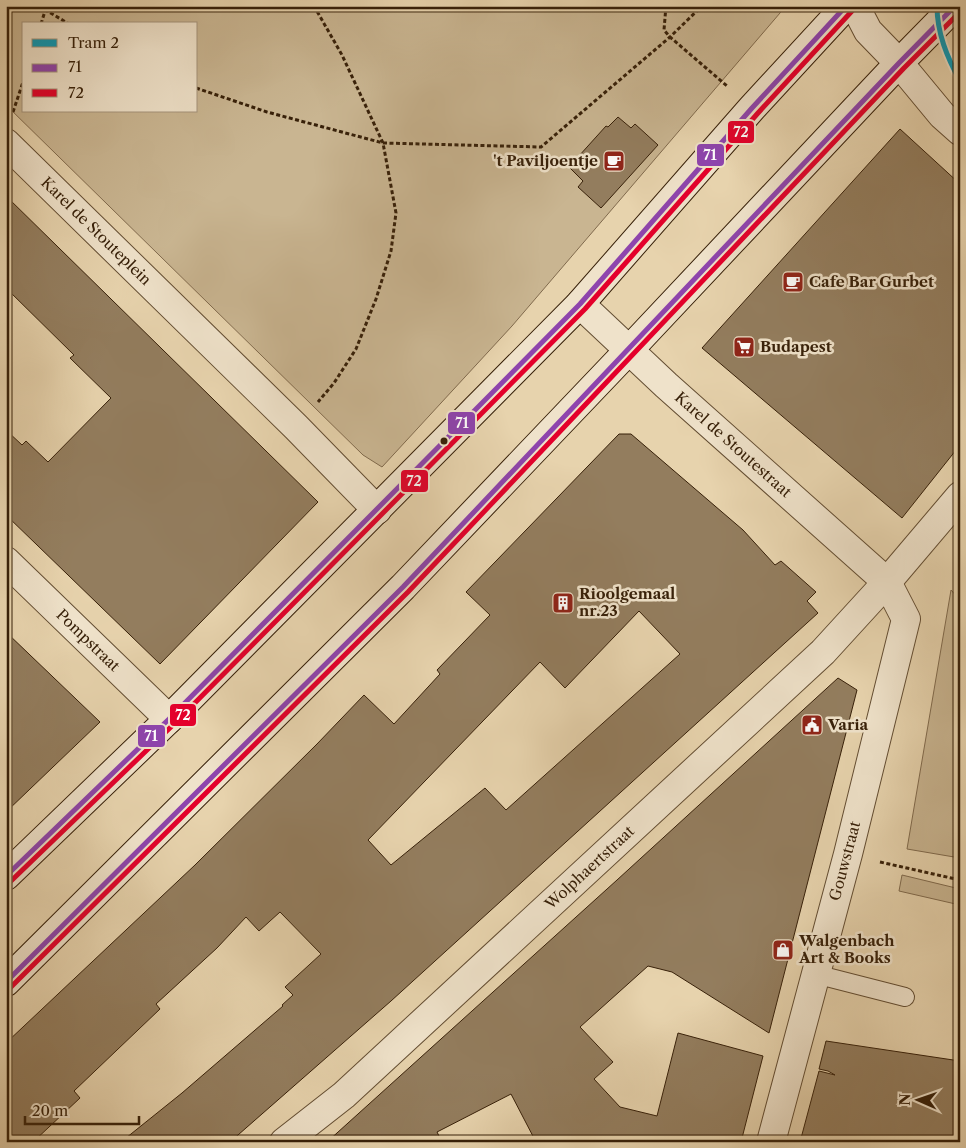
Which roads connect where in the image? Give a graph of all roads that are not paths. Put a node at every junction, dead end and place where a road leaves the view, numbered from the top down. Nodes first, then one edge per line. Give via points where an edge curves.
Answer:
1 (846, 6) edge
2 (855, 6) edge
3 (955, 8) edge
4 (899, 63) junction
5 (960, 131) edge
6 (6, 143) edge
7 (580, 304) junction
8 (629, 350) junction
9 (960, 496) edge
10 (377, 510) junction
11 (6, 561) edge
12 (887, 582) junction
13 (169, 720) junction
14 (6, 876) edge
15 (815, 974) junction
16 (6, 982) edge
17 (905, 997) dead end
18 (284, 1142) edge
19 (772, 1142) edge

1 - 7 street
2 - 4 street via 868,31
3 - 4 street
4 - 5 street via 942,115
4 - 8 street
6 - 10 street, Karel de Stouteplein
7 - 8 street, Karel de Stoutestraat
7 - 10 street
8 - 12 street, Karel de Stoutestraat
8 - 16 street via 403,587
9 - 12 street, Wolphaertstraat
10 - 13 street
11 - 13 street, Pompstraat
12 - 15 street, Gouwstraat via 906,618
12 - 18 street, Wolphaertstraat via 816,659 344,1095
13 - 14 street
15 - 17 lane
15 - 19 street, Gouwstraat

